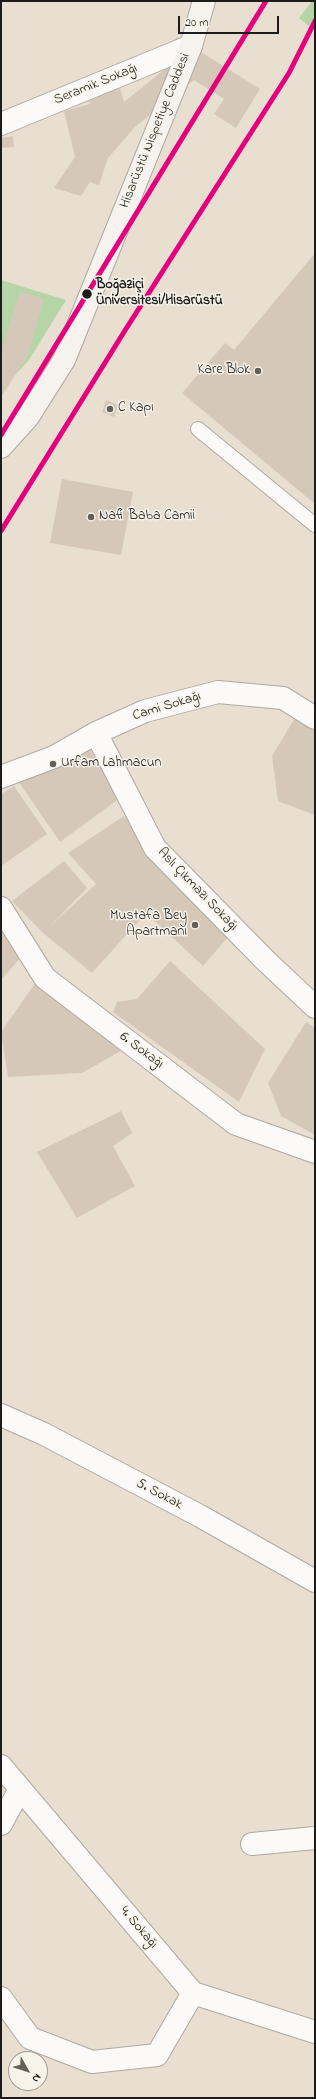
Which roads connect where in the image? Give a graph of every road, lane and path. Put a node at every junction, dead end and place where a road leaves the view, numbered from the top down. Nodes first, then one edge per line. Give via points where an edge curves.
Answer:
1 (204, 1) edge
2 (190, 46) junction
3 (1, 124) edge
4 (198, 429) dead end
5 (1, 447) edge
6 (315, 525) edge
7 (315, 718) edge
8 (96, 732) junction
9 (1, 777) edge
10 (1, 908) edge
11 (315, 1007) edge
12 (315, 1152) edge
13 (1, 1414) edge
14 (315, 1581) edge
15 (1, 1766) edge
16 (20, 1789) junction
17 (1, 1824) edge
18 (315, 1838) edge
19 (252, 1844) dead end
20 (193, 1993) junction
21 (1, 1998) edge
22 (315, 2032) edge

1 - 2 main road, Hisarüstü Nispetiye Caddesi
2 - 3 street, Seramik Sokağı
2 - 5 main road, Hisarüstü Nispetiye Caddesi via 64,360 28,417
4 - 6 lane
7 - 8 street, Cami Sokağı via 283,698 218,692 145,711
8 - 9 street, Cami Sokağı via 54,757
8 - 11 street, Aslı Çıkmazı Sokağı via 156,848 266,961
10 - 12 street, 6. Sokağı via 45,978 236,1124
13 - 14 street, 5. Sokak via 200,1516
15 - 16 street, 4. Sokağı
16 - 17 street
16 - 20 street, 4. Sokağı
18 - 19 street
20 - 21 street via 157,2055 92,2062 30,2038
20 - 22 street

